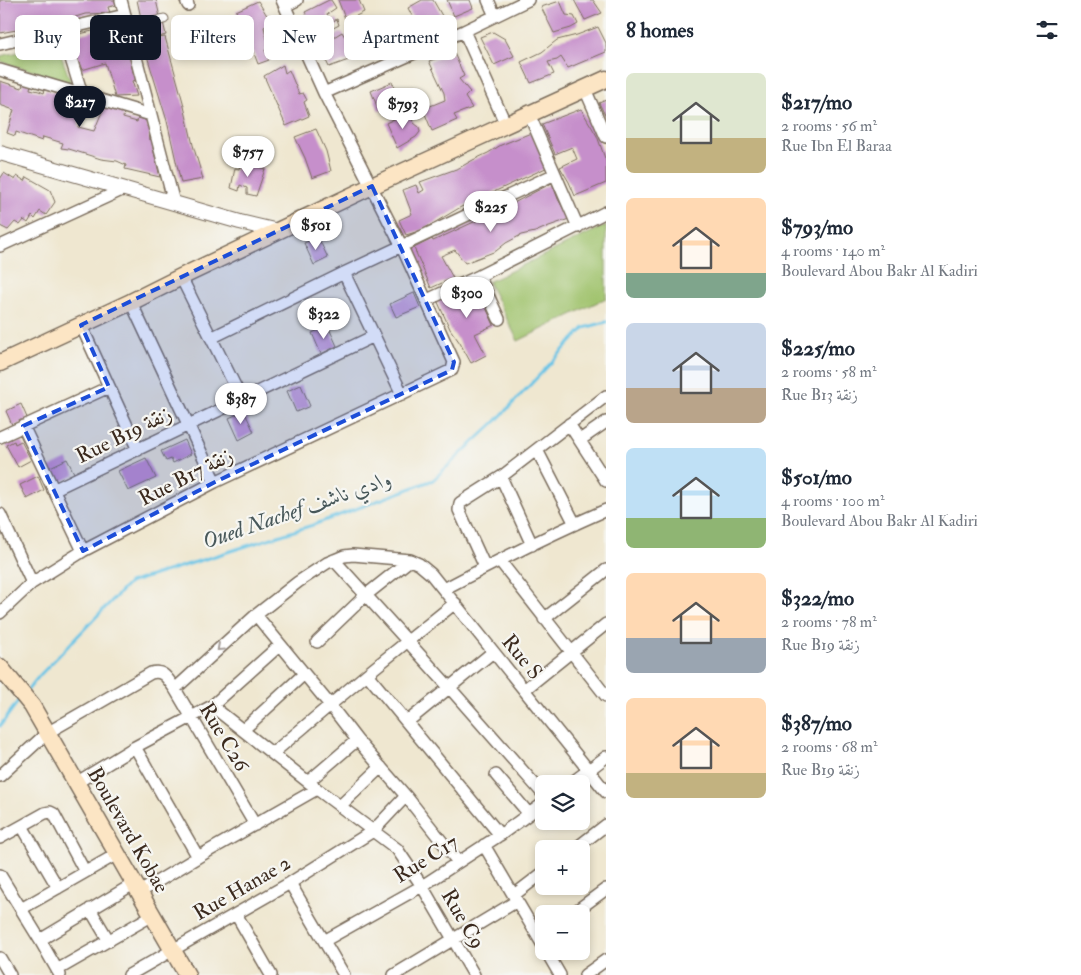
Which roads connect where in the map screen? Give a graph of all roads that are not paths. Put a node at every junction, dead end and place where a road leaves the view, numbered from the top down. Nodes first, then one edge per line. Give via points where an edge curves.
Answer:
1 (121, 0) edge
2 (297, 0) edge
3 (488, 0) edge
4 (528, 0) edge
5 (283, 3) edge
6 (125, 15) edge
7 (495, 16) junction
8 (164, 19) dead end
9 (161, 20) edge
10 (464, 31) junction
11 (15, 41) edge
12 (0, 44) edge
13 (71, 60) edge
14 (137, 60) edge
15 (0, 70) edge
16 (606, 80) edge
17 (585, 89) junction
18 (324, 93) junction
19 (82, 94) junction
20 (529, 114) junction
21 (151, 115) junction
22 (506, 125) junction
23 (606, 137) edge
24 (0, 153) edge
25 (555, 174) junction
26 (372, 186) junction
27 (124, 189) junction
28 (174, 203) junction
29 (606, 212) edge
30 (578, 227) junction
31 (278, 231) junction
32 (0, 246) edge
33 (402, 247) junction
34 (344, 273) junction
35 (479, 276) junction
36 (181, 277) junction
37 (427, 300) junction
38 (131, 302) junction
39 (499, 319) dead end
40 (81, 325) junction
41 (374, 336) junction
42 (211, 338) junction
43 (0, 362) edge
44 (109, 387) junction
45 (402, 394) junction
46 (606, 396) edge
47 (242, 400) junction
48 (606, 422) edge
49 (569, 424) junction
50 (189, 425) junction
51 (23, 426) junction
52 (0, 437) edge
53 (580, 440) junction
54 (138, 450) junction
55 (537, 450) junction
56 (602, 464) edge
57 (501, 477) junction
58 (606, 481) edge
59 (214, 482) junction
60 (53, 490) junction
61 (606, 510) edge
62 (0, 514) edge
63 (575, 524) junction
64 (532, 545) junction
65 (83, 551) junction
66 (334, 560) junction
67 (410, 560) junction
68 (500, 561) junction
69 (485, 568) junction
70 (606, 570) edge
71 (32, 583) junction
72 (444, 589) junction
73 (366, 595) junction
74 (455, 603) junction
75 (0, 613) edge
76 (256, 615) junction
77 (544, 619) junction
78 (605, 627) edge
79 (317, 642) dead end
80 (408, 642) junction
81 (280, 645) junction
82 (493, 652) junction
83 (570, 652) junction
84 (0, 668) edge
85 (304, 674) junction
86 (367, 674) junction
87 (449, 687) junction
88 (175, 689) junction
89 (524, 690) junction
90 (606, 696) edge
91 (330, 704) junction
92 (212, 706) junction
93 (191, 717) junction
94 (407, 722) junction
95 (243, 730) junction
96 (47, 733) junction
97 (357, 740) junction
98 (135, 747) junction
99 (274, 753) junction
100 (606, 757) edge
101 (381, 767) junction
102 (589, 770) junction
103 (582, 775) edge
104 (0, 776) edge
105 (496, 776) dead end
106 (76, 783) junction
107 (535, 785) edge
108 (312, 786) junction
109 (606, 792) edge
110 (406, 796) junction
111 (340, 806) junction
112 (535, 810) edge
113 (529, 814) junction
114 (255, 825) junction
115 (606, 825) edge
116 (22, 826) junction
117 (373, 831) junction
118 (500, 834) junction
119 (0, 838) edge
120 (587, 840) edge
121 (484, 845) junction
122 (117, 854) junction
123 (198, 857) junction
124 (458, 862) junction
125 (85, 872) junction
126 (0, 875) edge
127 (535, 880) edge
128 (290, 883) junction
129 (422, 886) junction
130 (58, 888) junction
131 (137, 888) junction
132 (606, 889) edge
133 (516, 898) junction
134 (584, 905) edge
135 (21, 909) junction
136 (90, 909) junction
137 (236, 914) junction
138 (153, 915) junction
139 (535, 929) edge
140 (453, 939) junction
141 (40, 940) junction
142 (109, 941) junction
143 (324, 941) junction
144 (172, 950) junction
145 (0, 958) edge
146 (551, 960) edge
147 (606, 960) edge
148 (58, 973) edge
149 (10, 975) edge
150 (129, 975) edge
151 (186, 975) edge
152 (270, 975) edge
153 (344, 975) edge
154 (394, 975) edge
155 (474, 975) edge
156 (560, 975) edge
157 (585, 975) edge

1 - 6 street
2 - 5 street
3 - 7 street
4 - 7 street
5 - 18 street
7 - 10 street
8 - 9 street
10 - 18 street
10 - 22 street
11 - 12 street
13 - 19 street
14 - 21 street
15 - 19 street
16 - 17 main road
17 - 20 main road
17 - 23 street
18 - 26 street
19 - 21 street
20 - 22 main road
20 - 25 street
21 - 28 street
22 - 26 main road
24 - 27 street
25 - 30 street
25 - 33 street
26 - 31 main road
26 - 33 street
27 - 28 street
27 - 32 street
28 - 31 street
29 - 30 street
30 - 35 street
31 - 36 main road
33 - 34 street
33 - 37 street
34 - 41 street
34 - 42 street
35 - 37 street
35 - 39 street
36 - 38 main road
36 - 42 street
37 - 45 street, Rue B17 زنقة via 454,366 452,370
38 - 40 main road
38 - 50 street
40 - 43 main road
40 - 44 street
41 - 45 street
41 - 47 street, Rue B19 زنقة
42 - 47 street
44 - 51 street
44 - 54 street
45 - 59 street, Rue B17 زنقة
46 - 49 street
47 - 50 street, Rue B19 زنقة
48 - 53 street
49 - 53 street
49 - 55 street
50 - 54 street, Rue B19 زنقة
50 - 59 street
51 - 52 street
51 - 60 street
53 - 56 street
54 - 60 street, Rue B19 زنقة
55 - 57 street
55 - 63 street
56 - 58 street
57 - 64 street
57 - 69 street via 459,505
59 - 65 street, Rue B17 زنقة
60 - 65 street
61 - 63 street
62 - 71 street
63 - 64 street
64 - 68 street
65 - 71 street, Rue B17 زنقة
66 - 67 street via 353,555
66 - 73 street
66 - 76 street via 298,582
67 - 72 street, Rue S via 425,568
67 - 73 street
68 - 69 street
68 - 77 street
69 - 72 street
70 - 77 street
71 - 75 street, Rue B17 زنقة
72 - 74 street, Rue S
73 - 79 street
73 - 80 street
74 - 80 street
74 - 82 street, Rue S
76 - 81 street
76 -> 88 street
77 - 83 street
78 - 83 street
80 - 86 street
80 - 87 street
81 - 85 street
81 - 92 street
82 - 87 street
82 - 89 street, Rue S
83 - 89 street
83 - 90 street
84 - 96 main road, Boulevard Kobae via 32,706
85 - 91 street
85 - 95 street
86 - 91 street
86 - 94 street
87 - 94 street
87 - 107 street
88 - 93 street, Rue C26
88 - 96 street, Rue C26 via 166,676 150,673
89 - 102 street, Rue S
91 - 97 street
91 - 99 street
92 - 93 street
92 - 95 street, Rue C9
93 - 98 street
93 - 114 street, Rue C26
94 - 118 street
95 - 99 street, Rue C9
96 - 104 street
96 - 106 main road, Boulevard Kobae
97 - 101 street
97 - 108 street
98 - 106 street
98 - 123 street
99 - 108 street, Rue C9
100 - 102 street
101 - 110 street
101 - 111 street
102 - 103 street
102 - 109 street, Rue S
105 - 113 street
106 - 122 main road, Boulevard Kobae
108 - 111 street, Rue C9
108 - 114 street
110 - 117 street, Rue Hanae 2
110 - 124 street
111 - 117 street, Rue C9
112 - 113 street, Rue C17
113 - 118 street, Rue C17
114 - 123 street
115 - 120 street
116 - 119 street
116 - 125 street via 52,812
116 - 130 street
117 - 128 street, Rue Hanae 2
117 - 129 street, Rue C9 via 397,849
118 - 121 street, Rue C17
121 - 124 street, Rue C17
121 - 133 street
122 - 125 street
122 - 131 main road, Boulevard Kobae
123 - 131 street
124 - 129 street, Rue C17
125 - 130 street
126 - 135 street
127 - 133 street
128 - 137 street, Rue Hanae 2
128 - 143 street
129 - 140 street, Rue C9
129 - 143 street, Rue C17
130 - 135 street
131 - 136 street
131 - 138 main road, Boulevard Kobae
132 - 134 street
133 - 139 street
133 - 140 street
135 - 141 street
136 - 141 street
136 - 142 street
137 - 144 street, Rue Hanae 2
137 - 152 street
138 - 142 street
138 - 144 main road, Boulevard Kobae
140 - 154 street
140 - 155 street, Rue C9
141 - 148 street
142 - 148 street
143 - 153 street
144 - 150 street, Rue Hanae 2
144 - 151 main road, Boulevard Kobae
145 - 149 street
146 - 156 street
147 - 157 street

